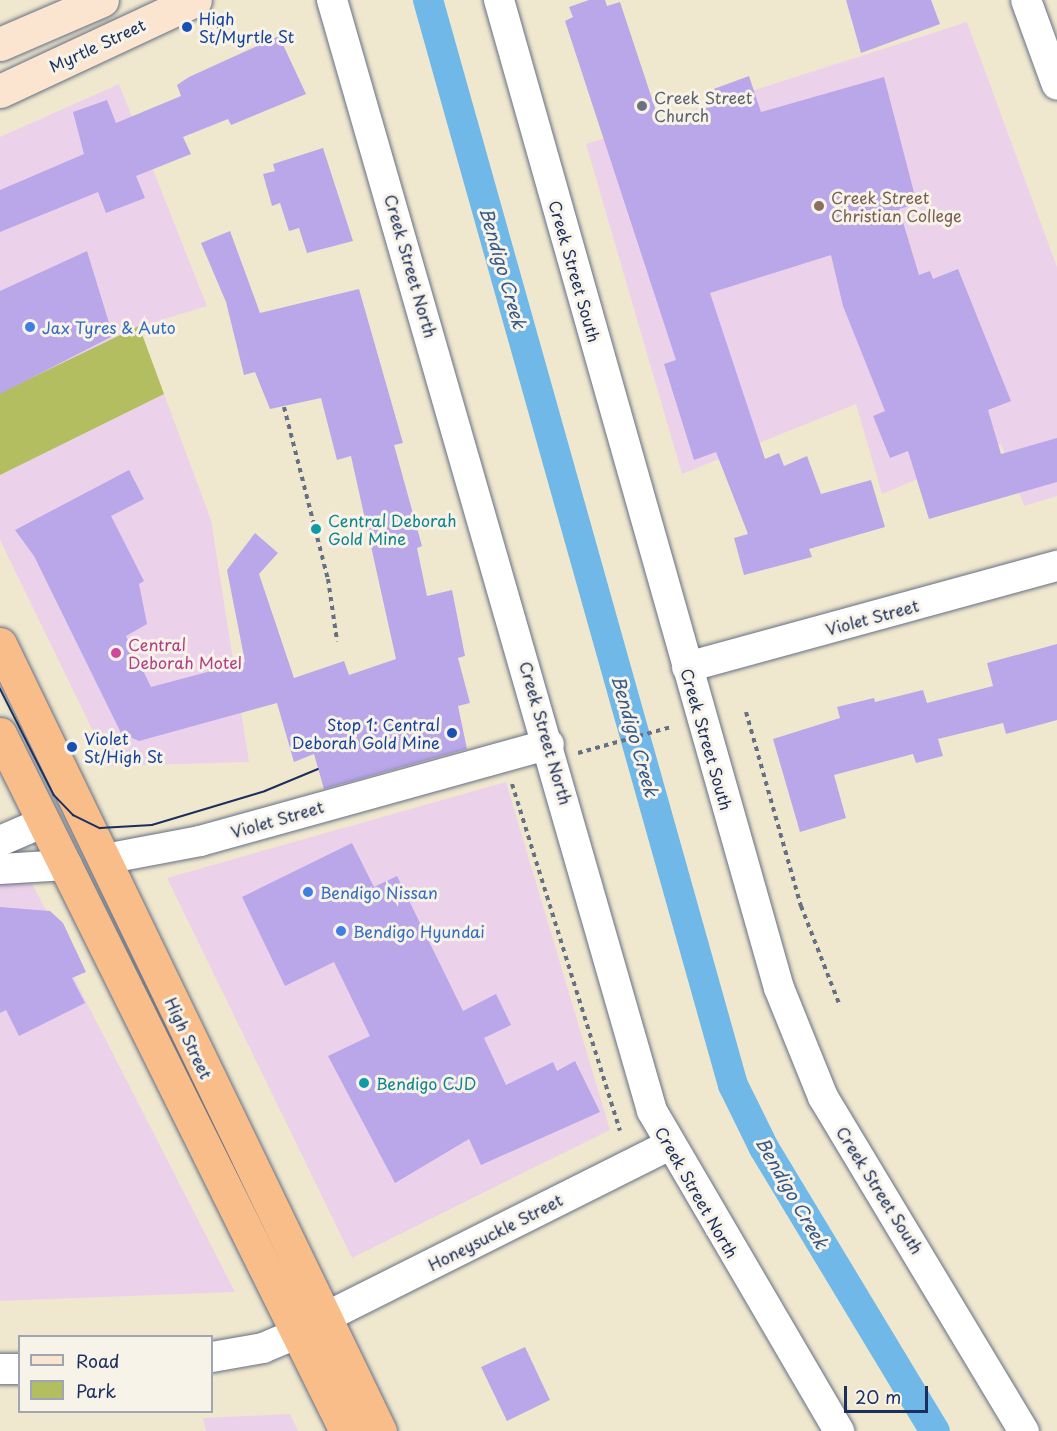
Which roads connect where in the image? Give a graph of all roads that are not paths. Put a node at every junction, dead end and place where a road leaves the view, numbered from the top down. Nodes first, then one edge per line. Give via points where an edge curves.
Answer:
1 (102, 0) edge
2 (195, 0) edge
3 (332, 0) edge
4 (499, 0) edge
5 (1026, 0) edge
6 (0, 44) edge
7 (1057, 85) edge
8 (0, 91) edge
9 (1057, 566) edge
10 (0, 644) edge
11 (687, 667) junction
12 (0, 734) edge
13 (549, 744) junction
14 (78, 803) junction
15 (44, 822) junction
16 (0, 841) edge
17 (105, 859) junction
18 (67, 865) junction
19 (0, 869) edge
20 (668, 1146) junction
21 (310, 1326) junction
22 (213, 1357) edge
23 (0, 1369) edge
24 (18, 1369) edge
25 (346, 1431) edge
26 (380, 1431) edge
27 (839, 1431) edge
28 (1024, 1431) edge

1 - 6 main road
2 - 8 main road, Myrtle Street
3 - 13 street, Creek Street North
4 - 11 street, Creek Street South
5 - 7 street
9 - 11 street, Violet Street
10 - 14 highway, High Street
11 - 28 street, Creek Street South via 779,988 808,1066
12 - 15 highway, High Street
13 - 17 street, Violet Street via 192,843
13 - 20 street, Creek Street North via 652,1111
14 - 15 highway
14 - 17 highway, High Street
15 - 16 street
15 - 18 highway, High Street
17 - 18 highway, Violet Street
17 - 21 highway, High Street
18 - 19 street, Violet Street
18 - 21 highway, High Street
20 - 21 street, Honeysuckle Street
20 - 27 street, Creek Street North
21 - 22 street, Honeysuckle Street via 263,1348
21 - 25 highway, High Street
21 - 26 highway, High Street
23 - 24 street

